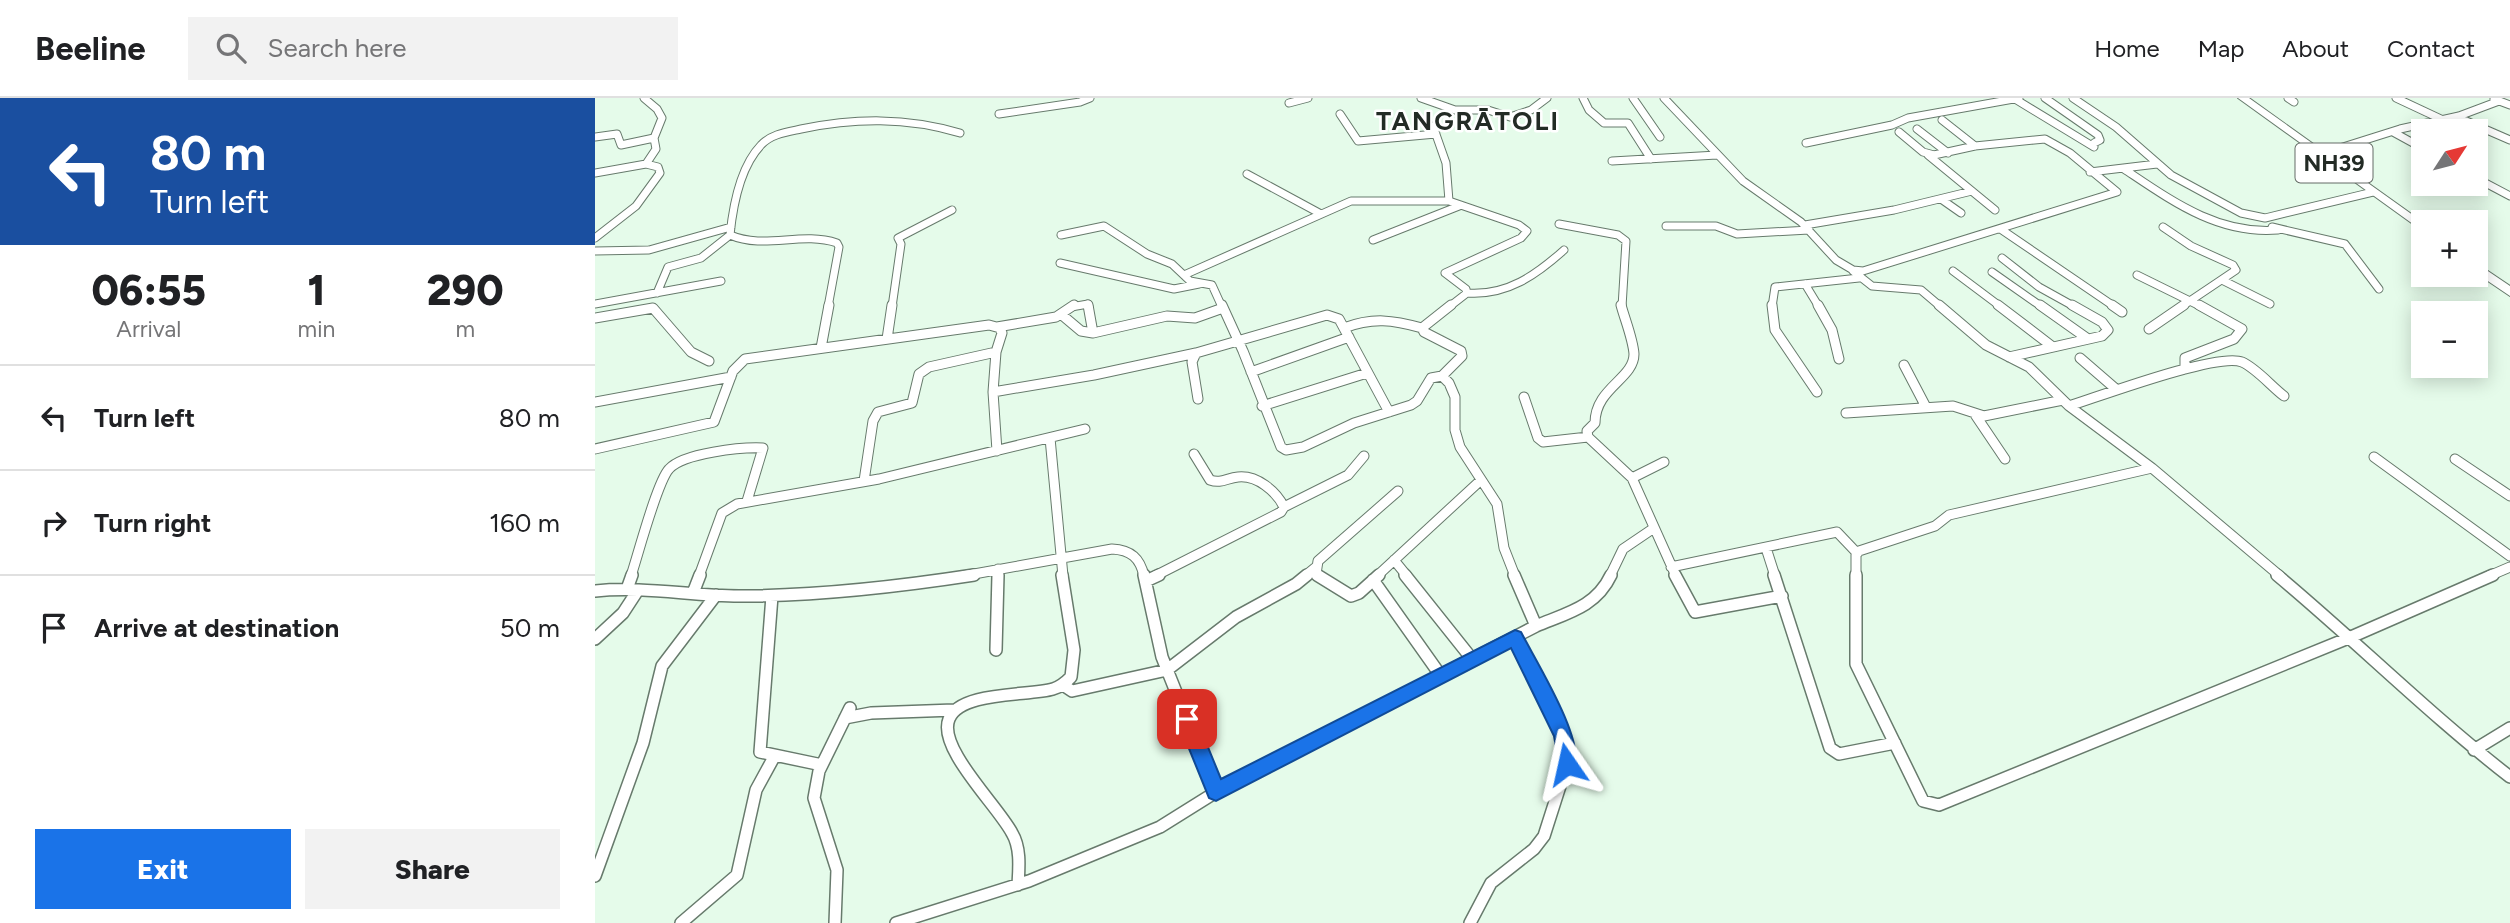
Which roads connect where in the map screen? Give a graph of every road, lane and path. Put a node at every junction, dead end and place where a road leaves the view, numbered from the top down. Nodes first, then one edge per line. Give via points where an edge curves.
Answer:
1 (644, 98) edge
2 (1090, 98) edge
3 (1308, 98) edge
4 (1421, 98) edge
5 (1547, 98) edge
6 (1583, 98) edge
7 (1633, 98) edge
8 (1664, 98) edge
9 (2017, 98) edge
10 (2045, 98) edge
11 (2073, 98) edge
12 (2243, 98) edge
13 (2254, 98) edge
14 (2396, 98) edge
15 (2490, 98) edge
16 (2499, 101) junction
17 (1289, 103) dead end
18 (2510, 105) edge
19 (999, 114) dead end
20 (1340, 114) dead end
21 (2457, 117) junction
22 (2443, 119) edge
23 (2449, 119) edge
24 (1942, 120) dead end
25 (1917, 128) dead end
26 (2411, 128) edge
27 (1899, 132) dead end
28 (2393, 132) junction
29 (960, 133) dead end
30 (595, 137) edge
31 (1660, 137) dead end
32 (654, 138) junction
33 (2510, 140) edge
34 (2411, 142) edge
35 (1806, 143) dead end
36 (1975, 146) junction
37 (2327, 152) junction
38 (1948, 153) junction
39 (1717, 155) junction
40 (1928, 155) junction
41 (1651, 159) junction
42 (1612, 161) dead end
43 (646, 164) junction
44 (2157, 164) junction
45 (2124, 169) junction
46 (2090, 172) junction
47 (595, 173) edge
48 (1248, 174) dead end
49 (2489, 185) edge
50 (1972, 191) junction
51 (2373, 192) junction
52 (2510, 196) edge
53 (1941, 199) junction
54 (1449, 201) junction
55 (1459, 206) junction
56 (952, 210) dead end
57 (1995, 210) dead end
58 (2411, 211) edge
59 (1961, 213) dead end
60 (1321, 214) junction
61 (2257, 218) junction
62 (2411, 220) edge
63 (1559, 224) dead end
64 (1666, 226) dead end
65 (1807, 228) junction
66 (2164, 228) dead end
67 (2002, 230) junction
68 (2278, 230) junction
69 (730, 231) junction
70 (1061, 235) dead end
71 (595, 238) edge
72 (1373, 240) dead end
73 (1564, 250) dead end
74 (595, 251) edge
75 (2002, 258) dead end
76 (1060, 263) dead end
77 (2488, 268) edge
78 (1953, 271) dead end
79 (1992, 272) dead end
80 (1856, 274) junction
81 (1184, 275) junction
82 (2137, 275) dead end
83 (2488, 276) edge
84 (2223, 280) junction
85 (721, 281) dead end
86 (1200, 284) junction
87 (1805, 284) junction
88 (2510, 284) edge
89 (2379, 289) dead end
90 (2510, 292) edge
91 (657, 293) junction
92 (1467, 293) junction
93 (2191, 301) junction
94 (595, 304) edge
95 (2270, 304) dead end
96 (1223, 308) junction
97 (2122, 312) dead end
98 (1062, 315) junction
99 (595, 318) edge
100 (997, 327) junction
101 (1422, 328) junction
102 (2149, 329) dead end
103 (1346, 332) junction
104 (1093, 333) junction
105 (887, 339) junction
106 (2088, 339) junction
107 (1239, 342) junction
108 (2053, 347) junction
109 (821, 348) junction
110 (996, 352) junction
111 (1196, 353) junction
112 (2008, 357) junction
113 (2080, 358) dead end
114 (1839, 359) dead end
115 (709, 361) dead end
116 (1904, 365) dead end
117 (2185, 369) junction
118 (1251, 372) junction
119 (1367, 373) junction
120 (1443, 376) junction
121 (731, 377) junction
122 (2117, 390) junction
123 (993, 392) junction
124 (1817, 392) dead end
125 (2284, 396) dead end
126 (1524, 397) dead end
127 (1198, 399) dead end
128 (595, 402) edge
129 (2066, 403) junction
130 (1262, 406) junction
131 (1926, 407) junction
132 (1389, 412) junction
133 (1846, 413) dead end
134 (1976, 416) junction
135 (1084, 429) dead end
136 (1588, 437) junction
137 (1050, 438) junction
138 (595, 449) edge
139 (997, 451) junction
140 (1194, 454) dead end
141 (1364, 456) dead end
142 (2374, 457) dead end
143 (2005, 459) dead end
144 (2455, 459) dead end
145 (1664, 462) dead end
146 (2152, 468) junction
147 (1632, 478) junction
148 (1481, 480) junction
149 (865, 481) junction
150 (1398, 491) dead end
151 (2510, 495) edge
152 (747, 501) junction
153 (1284, 507) junction
154 (1654, 528) junction
155 (1766, 548) junction
156 (1857, 553) junction
157 (2510, 556) edge
158 (1060, 559) junction
159 (1394, 560) junction
160 (1316, 567) junction
161 (1671, 567) junction
162 (2510, 567) edge
163 (998, 569) junction
164 (1373, 580) junction
165 (1146, 581) junction
166 (633, 590) junction
167 (595, 591) edge
168 (694, 593) junction
169 (716, 595) junction
170 (772, 596) junction
171 (1782, 596) junction
172 (1536, 626) junction
173 (1515, 637) junction
174 (2351, 637) junction
175 (595, 639) edge
176 (996, 650) dead end
177 (1472, 659) junction
178 (1167, 670) junction
179 (1441, 676) junction
180 (1063, 685) junction
181 (954, 710) junction
182 (2510, 728) edge
183 (1895, 743) junction
184 (2474, 750) junction
185 (774, 757) junction
186 (822, 765) junction
187 (2510, 777) edge
188 (1216, 792) junction
189 (595, 876) edge
190 (1018, 885) junction
191 (681, 923) edge
192 (835, 923) edge
193 (895, 923) edge
194 (1470, 923) edge

1 - 32 street via 662,118
2 - 19 street
3 - 17 street
4 - 5 street via 1455,110 1488,110 1510,117
6 - 41 street via 1604,123 1628,123
7 - 31 street
8 - 39 street
9 - 10 street via 2094,147 2098,135
9 - 35 street
11 - 44 street via 2120,130
12 - 51 main road, NH39
13 - 37 main road
14 - 22 street
15 - 16 street
16 - 18 street
16 - 21 street
20 - 54 street via 1358,141 1434,130 1446,163
21 - 23 street
21 - 33 street
24 - 36 street
25 - 38 street
26 - 28 street
27 - 40 street
28 - 34 street
28 - 37 street
29 - 69 street via 924,122 882,118 771,137 743,173
30 - 32 street via 617,134 621,145
32 - 43 street via 656,149
36 - 38 street
36 - 46 street via 2045,139
37 - 58 main road
38 - 40 street
39 - 41 street
39 - 65 street via 1742,181
40 - 50 street
41 - 42 street
43 - 47 street
43 - 71 street via 658,167 660,173 636,206
44 - 45 street
44 - 61 street via 2197,190
45 - 46 street
45 - 68 street via 2207,220 2251,232
46 - 67 street via 2116,194
48 - 60 street
49 - 52 street
50 - 53 street
50 - 57 street
51 - 61 street
51 - 62 main road, NH39
53 - 59 street
53 - 65 street
54 - 55 street
54 - 60 street via 1365,199
55 - 72 street
55 - 92 street via 1527,231 1521,238 1448,270 1447,276
56 - 105 street via 898,238 901,244
60 - 81 street
61 - 68 street
63 - 136 street via 1618,235 1626,241 1621,304 1634,355 1628,370 1597,404
64 - 65 street via 1716,226 1737,234
65 - 80 street
66 - 84 street via 2236,268
67 - 80 street
67 - 97 street
68 - 89 street via 2345,244
69 - 74 street via 685,237 649,250
69 - 91 street via 701,258 668,267
69 - 109 street via 741,240 803,237 837,243
70 - 81 street via 1104,226
73 - 92 street via 1527,279 1486,296
75 - 106 street via 2039,287 2106,326 2106,333
76 - 86 street via 1174,289
77 - 88 main road
78 - 108 street
79 - 106 street
80 - 87 street via 1840,283
80 - 112 street via 1872,286 1921,290 1986,345
81 - 86 street
82 - 93 street
83 - 90 main road
84 - 93 street
84 - 95 street
85 - 91 street
86 - 96 street via 1212,285
87 - 114 street via 1832,330
87 - 124 street via 1775,287 1772,318 1775,330
91 - 94 street
92 - 101 street
93 - 102 street
93 - 117 street via 2237,324 2242,332 2185,358
96 - 104 street via 1182,320 1167,316
96 - 107 street
98 - 100 street
98 - 104 street via 1080,331
98 - 104 street via 1075,305 1088,304
99 - 115 street via 653,308 691,352
100 - 105 street
100 - 110 street via 1002,333
101 - 103 street via 1377,318 1363,320
101 - 120 street via 1461,351 1462,356
103 - 107 street via 1339,319 1327,315
103 - 118 street
103 - 119 street
105 - 109 street
106 - 108 street
107 - 111 street
107 - 118 street
108 - 112 street
109 - 121 street via 745,359 737,362
110 - 123 street
110 - 149 street via 929,367 919,374 912,403 878,412
111 - 123 street
111 - 127 street via 1192,362
112 - 129 street via 2029,368
113 - 122 street
116 - 131 street
117 - 122 street
117 - 125 street via 2237,360
118 - 130 street
119 - 130 street
119 - 132 street
120 - 132 street via 1431,378 1411,405
120 - 148 street via 1455,394 1457,441
121 - 128 street
121 - 138 street via 722,410 710,424
122 - 129 street
123 - 139 street
126 - 136 street via 1543,442
129 - 134 street
129 - 146 street
130 - 132 street via 1286,450
131 - 133 street
131 - 134 street via 1960,407
134 - 143 street
135 - 137 street
136 - 147 street
137 - 139 street
137 - 158 street
139 - 149 street
140 - 153 street via 1215,483 1242,477 1261,483
141 - 153 street via 1348,475
142 - 157 street
144 - 151 street
145 - 147 street
146 - 156 street via 1949,515 1935,526
146 - 174 street
147 - 154 street
148 - 159 street
148 - 172 street via 1501,514 1505,552
149 - 152 street
150 - 160 street
152 - 166 street via 763,448 685,460 669,467
152 - 168 street via 722,513
153 - 165 street
154 - 161 street
154 - 172 street via 1623,548 1596,598
155 - 156 street via 1837,532
155 - 161 street
155 - 171 street
156 - 183 street via 1856,664
158 - 163 street
158 - 165 street via 1099,550 1125,550 1139,559
158 - 180 street via 1074,650 1071,677
159 - 164 street
159 - 177 street
160 - 164 street via 1316,574 1350,596
160 - 178 street via 1296,584 1236,617
161 - 171 street via 1695,612
162 - 174 street
163 - 170 street via 925,582
163 - 176 street
164 - 179 street
165 - 178 street
166 - 167 street
166 - 168 street
166 - 175 street via 623,613
168 - 169 street
169 - 170 street
169 - 189 street via 662,666 637,763
170 - 185 street via 759,744 760,752
171 - 183 street via 1830,748 1839,754
172 - 173 street
173 - 177 street
173 - 194 street via 1564,736 1567,764 1544,836 1491,883
174 - 183 street via 1939,805 1923,801
174 - 184 street
177 - 179 street
178 - 180 street via 1072,691
178 - 188 street
179 - 188 street
180 - 181 street via 981,698
181 - 186 street via 848,713
181 - 190 street via 946,732 948,741 1013,834 1019,858
182 - 184 street
184 - 187 street
185 - 186 street
185 - 191 street via 757,790 737,875
186 - 192 street via 814,798 837,870
188 - 190 street via 1160,827
190 - 193 street

